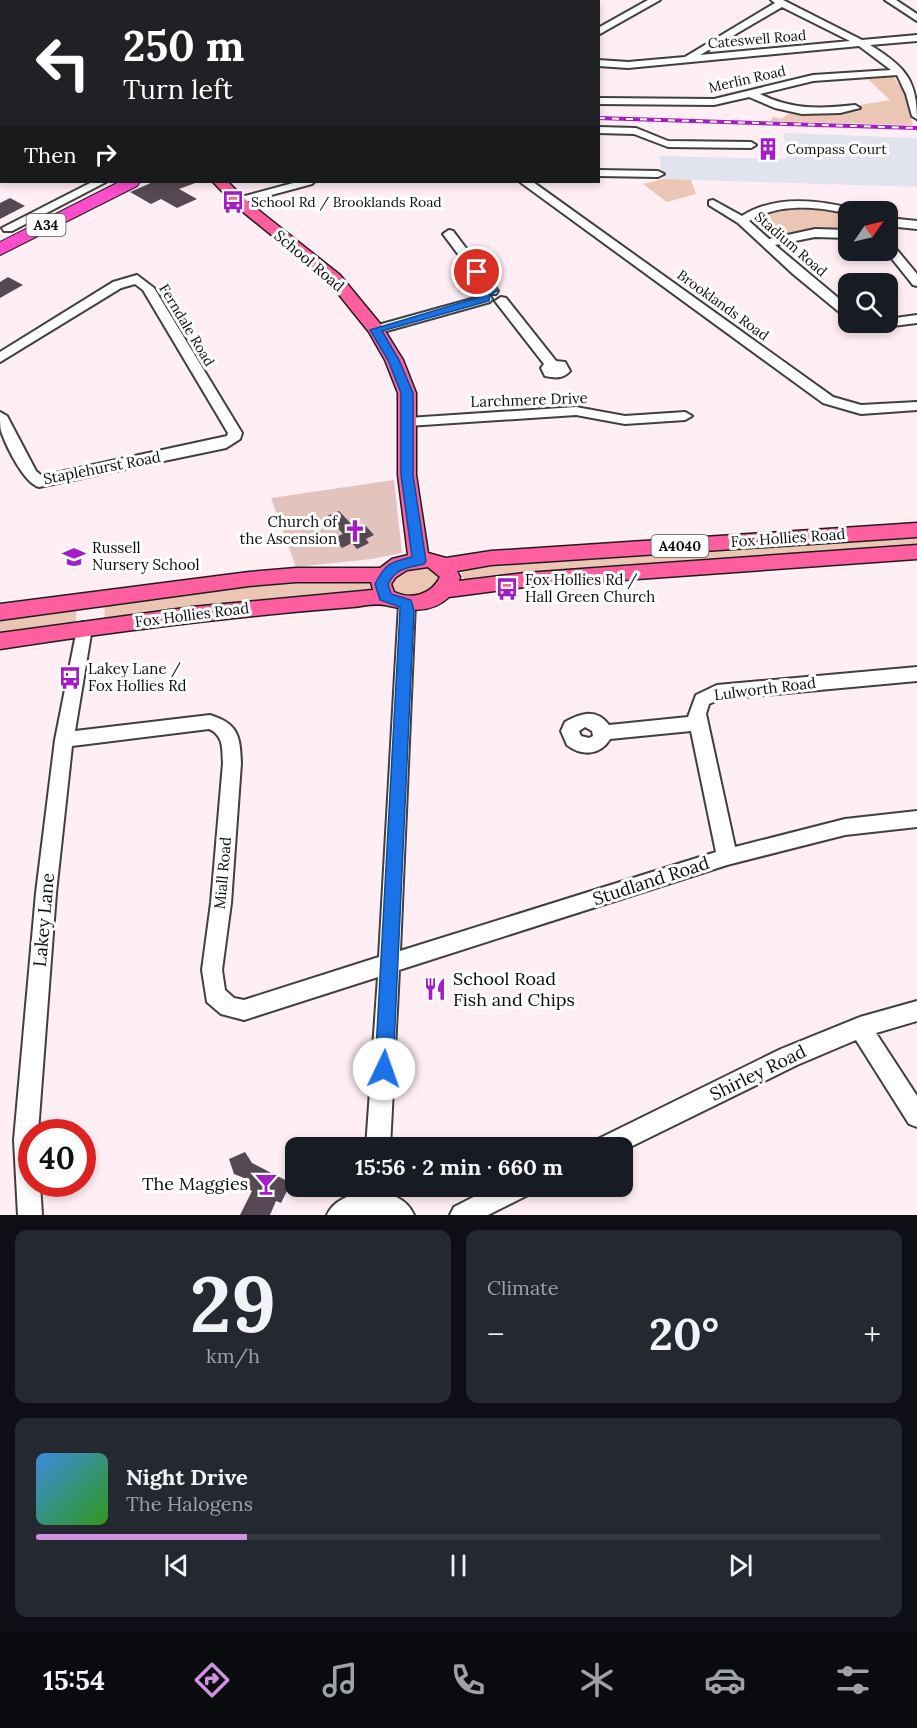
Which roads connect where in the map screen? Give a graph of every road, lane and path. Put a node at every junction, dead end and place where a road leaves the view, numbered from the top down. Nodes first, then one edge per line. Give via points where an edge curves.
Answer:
1 (655, 0) edge
2 (890, 0) edge
3 (779, 2) edge
4 (917, 18) edge
5 (600, 31) edge
6 (917, 38) edge
7 (859, 44) junction
8 (683, 59) junction
9 (600, 63) edge
10 (900, 72) junction
11 (752, 94) junction
12 (600, 101) edge
13 (855, 108) dead end
14 (787, 110) junction
15 (777, 116) dead end
16 (917, 116) edge
17 (600, 130) edge
18 (751, 146) dead end
19 (600, 173) edge
20 (658, 174) dead end
21 (98, 183) edge
22 (129, 183) edge
23 (221, 183) edge
24 (304, 183) edge
25 (527, 183) edge
26 (238, 201) junction
27 (713, 203) dead end
28 (838, 209) edge
29 (742, 221) junction
30 (898, 223) edge
31 (917, 225) edge
32 (11, 231) edge
33 (448, 234) dead end
34 (838, 234) edge
35 (766, 243) junction
36 (0, 249) edge
37 (898, 259) edge
38 (917, 282) edge
39 (493, 297) junction
40 (838, 304) edge
41 (917, 319) edge
42 (898, 321) edge
43 (376, 330) junction
44 (0, 358) edge
45 (552, 365) dead end
46 (917, 406) edge
47 (0, 416) edge
48 (686, 416) dead end
49 (408, 422) junction
50 (235, 433) joint
51 (917, 530) edge
52 (917, 552) edge
53 (419, 561) junction
54 (443, 566) junction
55 (384, 575) junction
56 (444, 590) junction
57 (385, 597) junction
58 (85, 600) junction
59 (407, 604) junction
60 (0, 612) edge
61 (84, 628) junction
62 (0, 641) edge
63 (917, 674) edge
64 (698, 723) junction
65 (603, 733) dead end
66 (64, 740) junction
67 (917, 819) edge
68 (727, 857) junction
69 (389, 963) junction
70 (917, 1011) edge
71 (860, 1027) junction
72 (917, 1116) edge
73 (379, 1137) edge
74 (627, 1137) edge
75 (370, 1197) edge
76 (377, 1197) edge
77 (499, 1197) edge
78 (30, 1215) edge
79 (339, 1215) edge
80 (402, 1215) edge
81 (462, 1215) edge

1 - 5 street
2 - 4 street
3 - 7 street
3 - 8 street
6 - 7 street, Cateswell Road
7 - 8 street, Cateswell Road
7 - 10 street
8 - 9 street via 666,68
10 - 11 street, Merlin Road via 813,78
10 - 16 street
11 - 12 street, Merlin Road via 714,102
11 - 14 street
13 - 14 street via 815,113
14 - 15 street
17 - 18 street via 636,131 668,144
19 - 20 street via 645,177
21 - 32 street
22 - 32 highway, A34
23 - 26 main road, School Road
24 - 26 street
25 - 46 street, Brooklands Road via 828,400 871,412
26 - 43 main road, School Road via 334,278
27 - 29 street, Stadium Road
28 - 29 street, Stadium Road via 792,205 759,212
29 - 35 street, Stadium Road
30 - 31 street
32 - 36 highway, A34
33 - 39 street
34 - 35 street via 813,233
35 - 40 street, Stadium Road
37 - 38 street
39 - 43 street
39 - 45 street
41 - 42 street
43 - 49 main road, School Road via 407,393
44 - 50 street, Ferndale Road via 117,285 137,279 147,288
47 - 50 street, Staplehurst Road via 30,474 39,482 226,443
48 - 49 street, Larchmere Drive via 625,420 576,411
49 - 53 main road, School Road via 407,475
51 - 54 main road, Fox Hollies Road / A4040 via 491,558
52 - 56 main road, Fox Hollies Road / A4040 via 525,580
53 - 54 main road via 434,561
53 - 55 main road via 400,564
54 - 56 main road via 450,577
55 - 57 main road via 381,584
55 - 58 main road, Fox Hollies Road via 296,575
56 - 59 main road via 425,601
57 - 59 main road
57 - 61 main road, Fox Hollies Road
58 - 60 main road, Fox Hollies Road
58 - 61 main road
59 - 69 street
61 - 62 main road, Fox Hollies Road
61 - 66 street, Lakey Lane
63 - 64 street, Lulworth Road via 717,692 702,700
64 - 65 street
64 - 68 street
66 - 69 street, Miall Road via 210,722 224,728 231,740 232,763 212,970 214,995 229,1007 244,1010
66 - 78 street, Lakey Lane via 46,893 26,1140
67 - 68 street, Studland Road via 845,827
68 - 69 street, Studland Road
69 - 73 street
70 - 71 street, Shirley Road
71 - 72 street
71 - 74 street, Shirley Road
75 - 79 street
76 - 80 street
77 - 81 street

